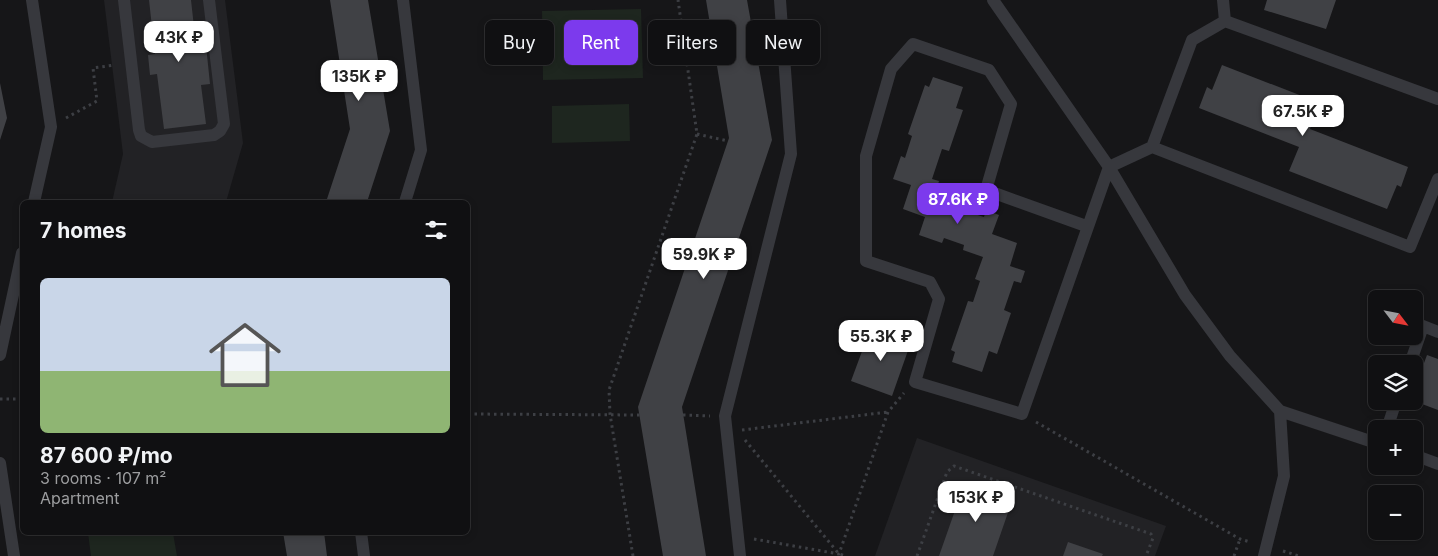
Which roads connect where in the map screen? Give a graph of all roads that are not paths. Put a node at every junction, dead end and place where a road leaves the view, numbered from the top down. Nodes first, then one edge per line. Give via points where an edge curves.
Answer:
1 (32, 0) edge
2 (124, 0) edge
3 (209, 0) edge
4 (403, 0) edge
5 (780, 0) edge
6 (993, 0) edge
7 (1222, 0) edge
8 (1225, 21) junction
9 (1438, 99) edge
10 (1152, 147) junction
11 (1109, 167) junction
12 (1438, 179) edge
13 (34, 200) edge
14 (406, 200) edge
15 (1086, 226) junction
16 (20, 262) edge
17 (1438, 332) edge
18 (0, 355) edge
19 (1413, 355) edge
20 (1280, 411) junction
21 (1368, 440) edge
22 (1423, 459) edge
23 (0, 463) edge
24 (1438, 464) edge
25 (361, 535) edge
26 (14, 556) edge
27 (364, 556) edge
28 (740, 556) edge
29 (1264, 556) edge

1 - 13 lane via 50,127
2 - 3 lane via 139,130 141,136 152,142 214,134 224,124
4 - 14 lane via 421,150
5 - 28 lane via 791,154 725,416
6 - 11 lane
7 - 8 lane
8 - 9 lane
8 - 10 lane via 1192,40
10 - 11 lane
10 - 12 lane via 1410,247
11 - 15 lane
11 - 20 lane via 1186,295 1230,356
15 - 15 lane via 1022,414 915,382 939,299 930,282 866,261 866,156 890,69 913,44 989,70 1011,104 986,190
16 - 18 lane
17 - 19 lane via 1423,326
20 - 21 lane
20 - 29 lane via 1284,476
22 - 24 lane
23 - 26 lane
25 - 27 lane

